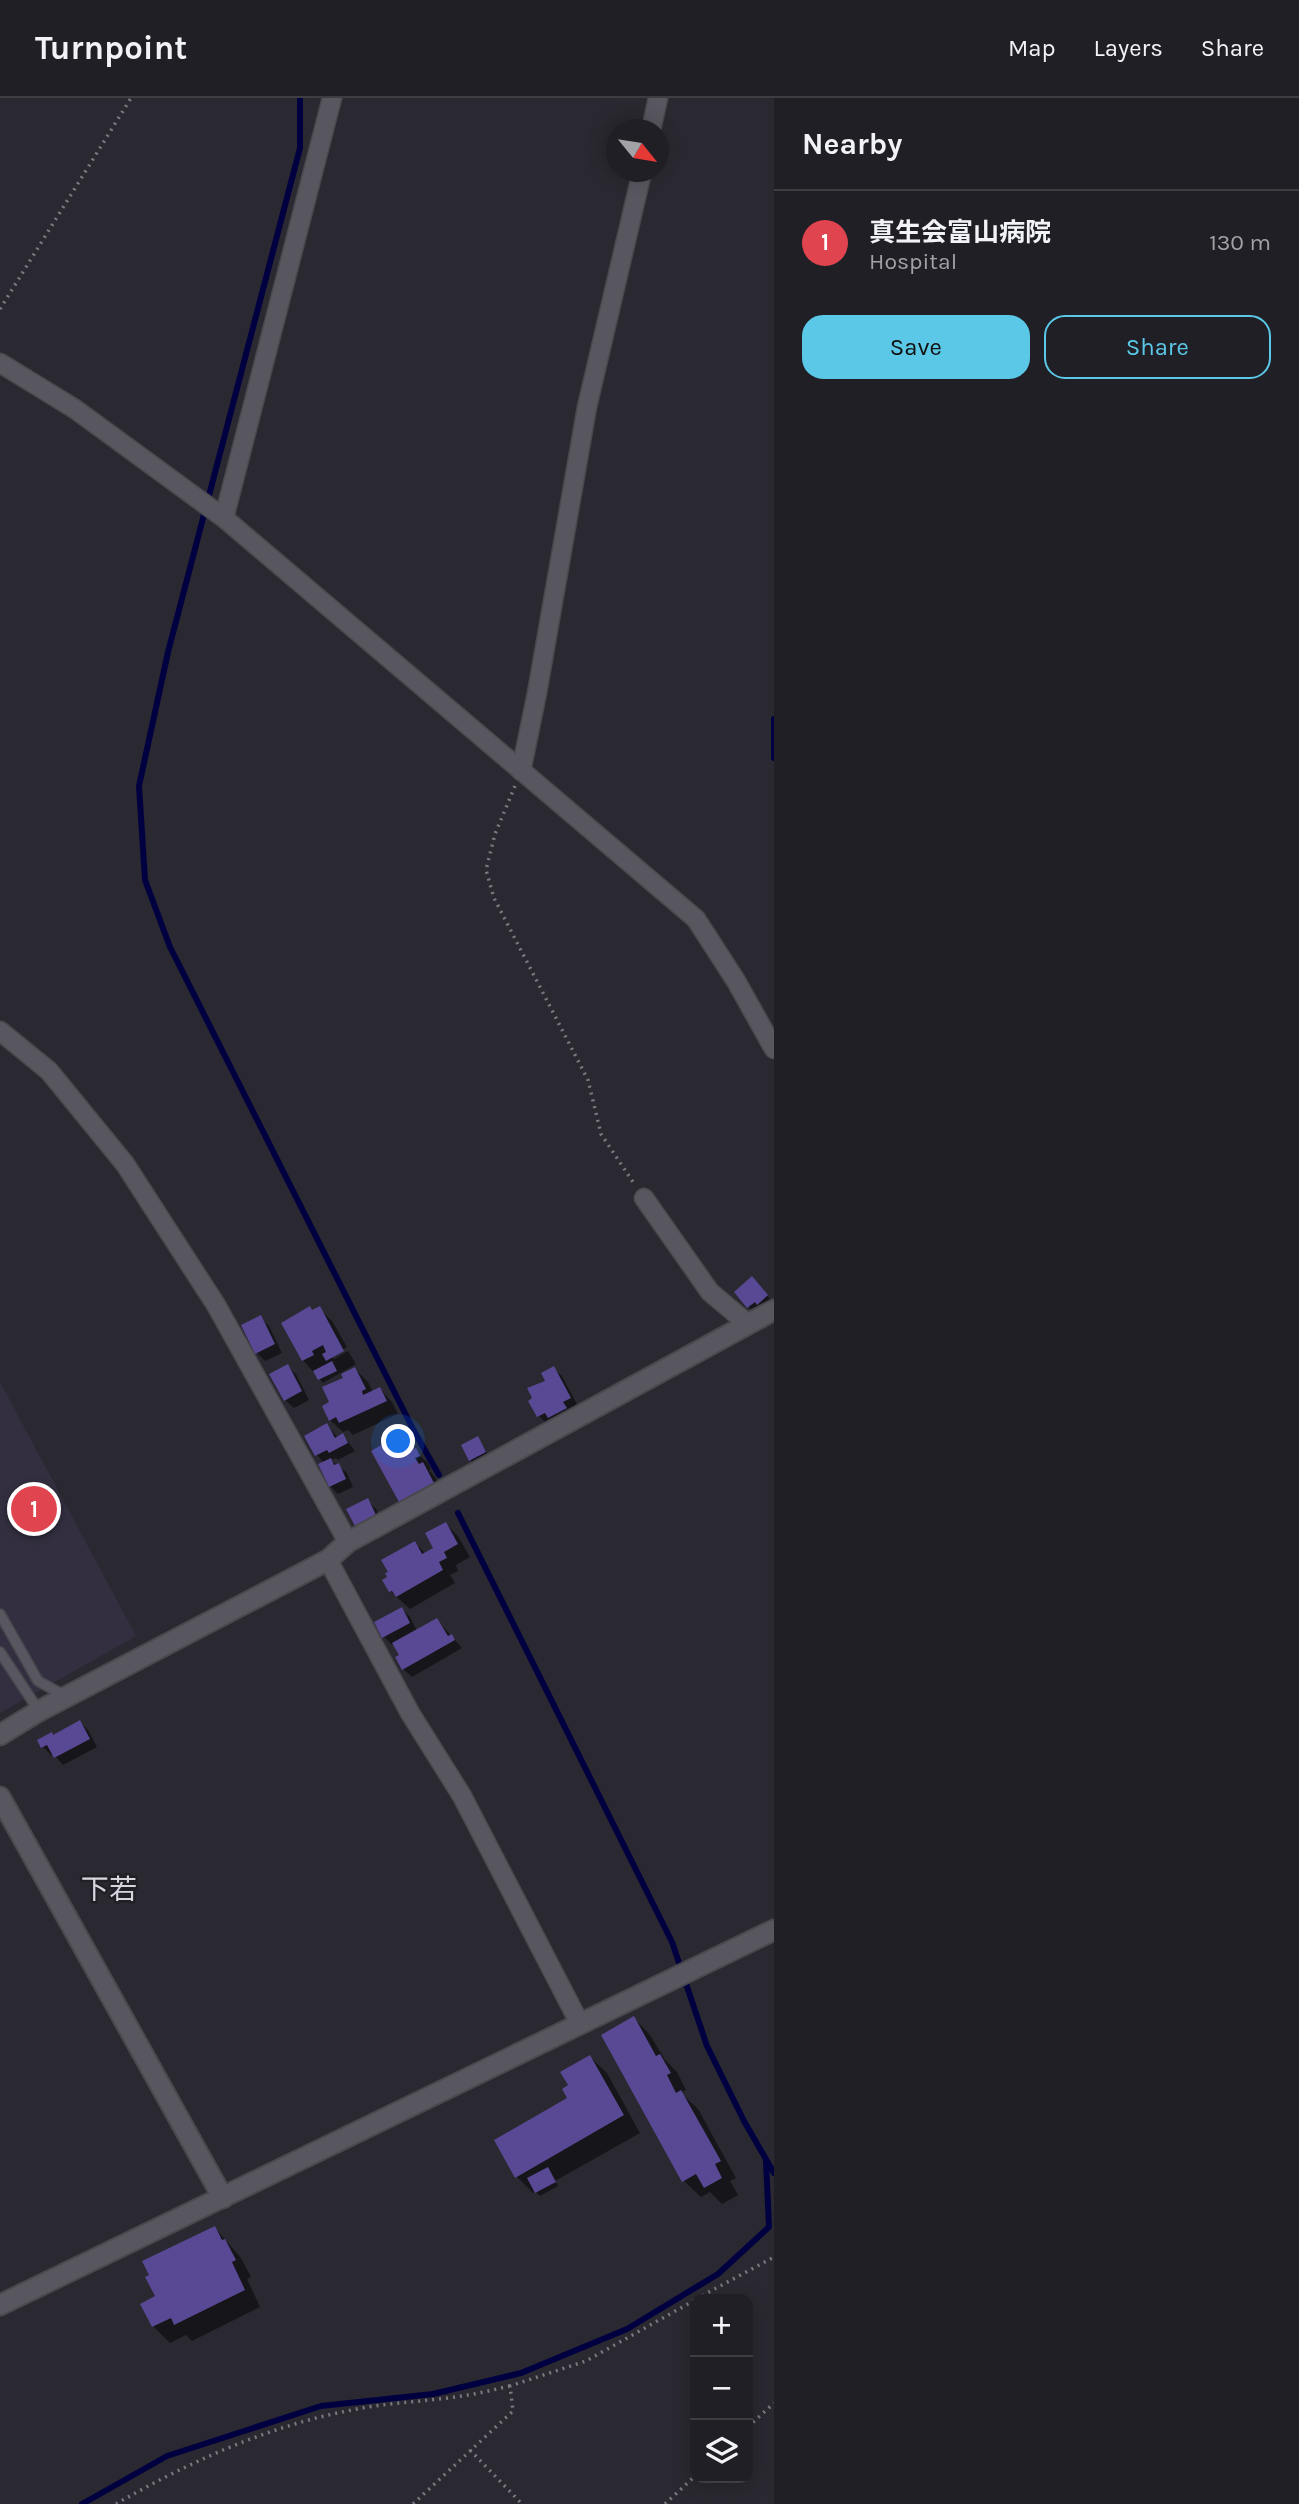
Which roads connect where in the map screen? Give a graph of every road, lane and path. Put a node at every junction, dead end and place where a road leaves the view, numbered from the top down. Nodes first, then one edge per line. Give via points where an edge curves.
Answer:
1 (131, 98) edge
2 (332, 98) edge
3 (658, 98) edge
4 (654, 119) edge
5 (640, 182) edge
6 (0, 309) edge
7 (0, 363) edge
8 (224, 518) junction
9 (521, 771) junction
10 (0, 1031) edge
11 (774, 1049) edge
12 (644, 1198) joint
13 (774, 1310) edge
14 (748, 1324) junction
15 (348, 1542) junction
16 (328, 1560) junction
17 (0, 1614) edge
18 (0, 1652) edge
19 (62, 1699) junction
20 (39, 1711) junction
21 (0, 1735) edge
22 (0, 1797) edge
23 (774, 1930) edge
24 (580, 2024) junction
25 (223, 2198) junction
26 (774, 2257) edge
27 (705, 2294) edge
28 (690, 2302) edge
29 (0, 2305) edge
30 (510, 2386) junction
31 (774, 2403) edge
32 (753, 2422) edge
33 (470, 2450) junction
34 (690, 2481) edge
35 (116, 2504) edge
36 (413, 2504) edge
37 (522, 2504) edge
38 (666, 2504) edge

1 - 6 path
2 - 8 street
3 - 4 street
5 - 9 street via 587,407
7 - 8 street via 75,409
8 - 9 street
9 - 11 street via 696,919
9 - 12 path via 495,834 486,870 494,898 588,1080 601,1134
10 - 15 street via 49,1071 125,1164 216,1305
12 - 14 street via 710,1292
13 - 14 street
14 - 15 street
15 - 16 street
16 - 19 street
16 - 24 street via 410,1713 462,1796
17 - 19 lane via 38,1681
18 - 20 lane
19 - 20 street
20 - 21 street
22 - 25 street
23 - 24 street
24 - 25 street
25 - 29 street
26 - 27 path
28 - 30 path via 586,2361
30 - 33 path via 513,2411
30 - 35 path via 348,2410 300,2422 232,2446
31 - 32 path
33 - 36 path
33 - 37 path
34 - 38 path

